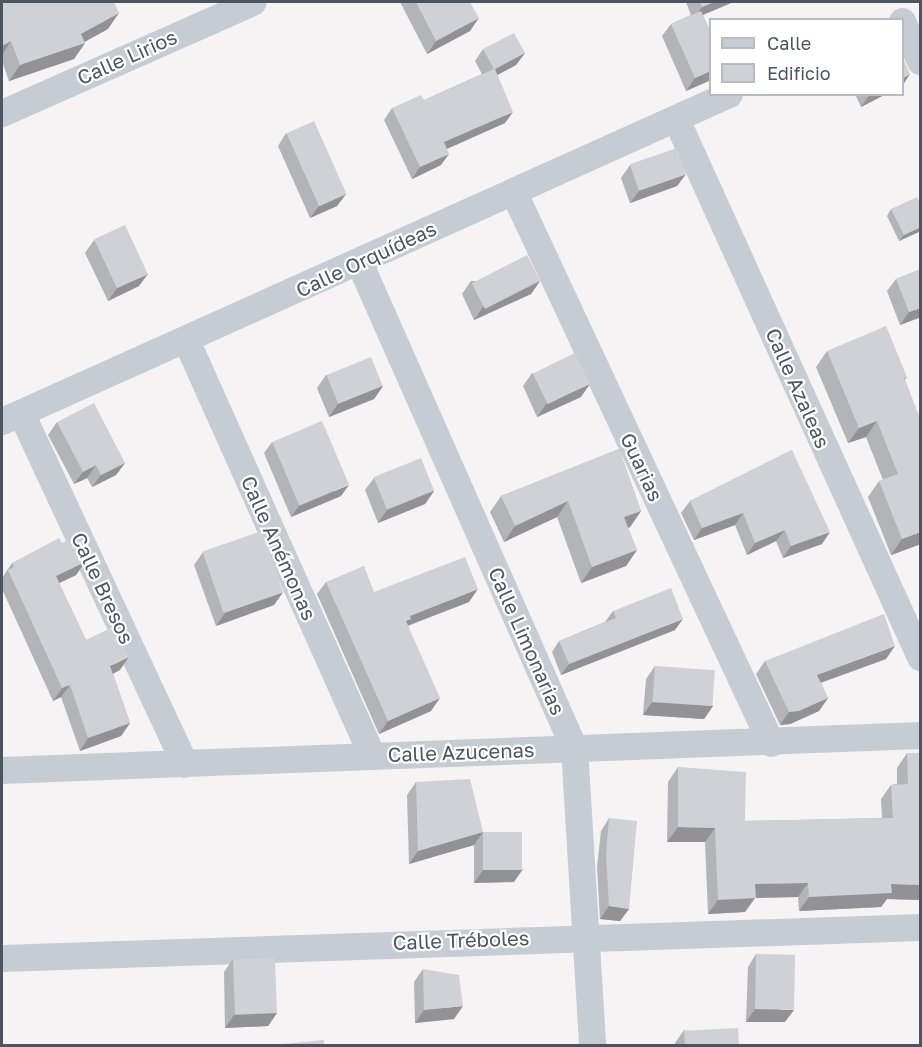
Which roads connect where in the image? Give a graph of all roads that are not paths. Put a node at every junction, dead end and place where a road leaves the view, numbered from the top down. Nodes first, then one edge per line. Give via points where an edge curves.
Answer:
1 (253, 2) edge
2 (904, 27) edge
3 (921, 61) edge
4 (725, 96) edge
5 (2, 113) edge
6 (676, 119) junction
7 (513, 191) junction
8 (359, 262) junction
9 (186, 340) junction
10 (11, 417) edge
11 (921, 657) edge
12 (921, 735) edge
13 (771, 743) junction
14 (574, 748) junction
15 (372, 756) junction
16 (184, 764) junction
17 (2, 770) edge
18 (921, 927) edge
19 (588, 936) junction
20 (2, 958) edge
21 (592, 1046) edge

1 - 5 street, Calle Lirios
2 - 3 street
4 - 6 street, Calle Orquídeas
6 - 7 street, Calle Orquídeas
6 - 11 street, Calle Azaleas
7 - 8 street, Calle Orquídeas
7 - 13 street, Guarias
8 - 9 street, Calle Orquídeas
8 - 14 street, Calle Limonarias
9 - 10 street, Calle Orquídeas
9 - 15 street, Calle Anémonas
10 - 16 street, Calle Bresos
12 - 13 street, Calle Azucenas
13 - 14 street, Calle Azucenas
14 - 15 street, Calle Azucenas
14 - 19 street, Calle Limonarias
15 - 16 street, Calle Azucenas
16 - 17 street, Calle Azucenas
18 - 19 street, Calle Tréboles
19 - 20 street, Calle Tréboles
19 - 21 street, Calle Limonarias

